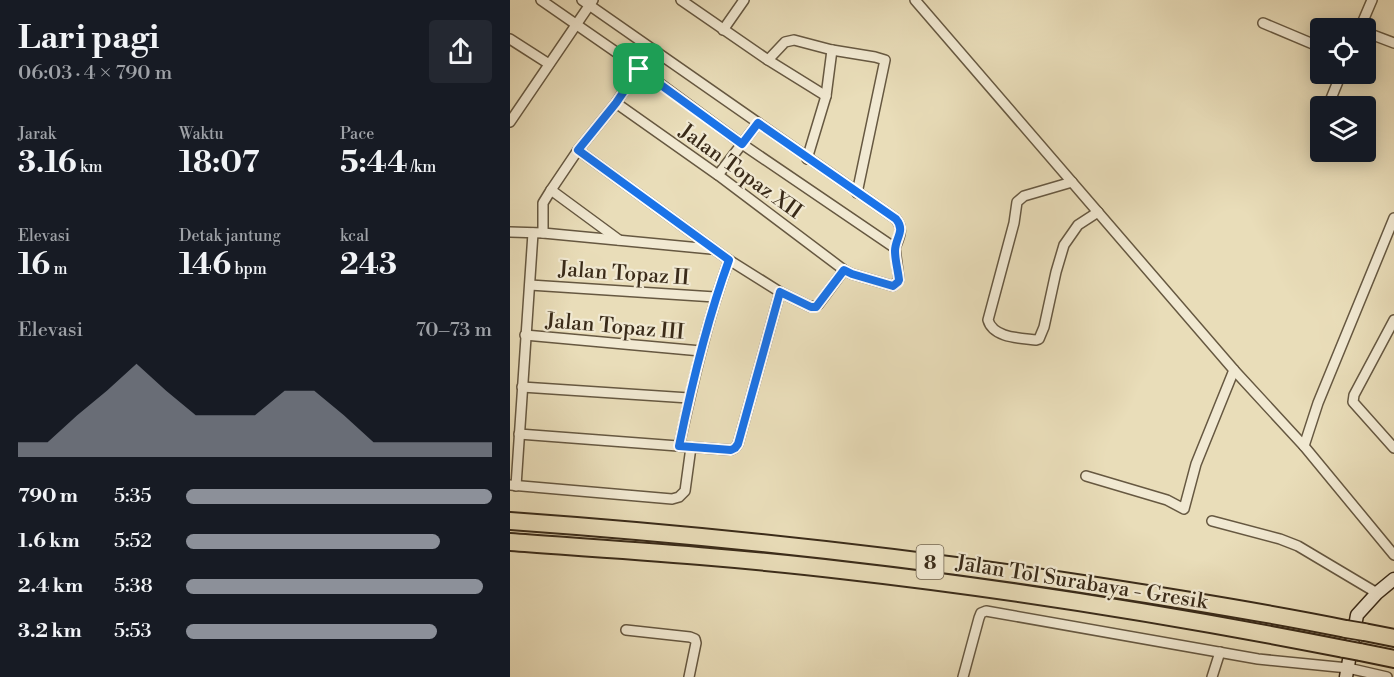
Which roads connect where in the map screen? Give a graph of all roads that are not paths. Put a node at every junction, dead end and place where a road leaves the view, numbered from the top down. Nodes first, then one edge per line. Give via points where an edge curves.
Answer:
1 (541, 0) edge
2 (681, 0) edge
3 (744, 0) edge
4 (915, 0) edge
5 (1372, 0) edge
6 (588, 2) edge
7 (1364, 18) edge
8 (1263, 23) dead end
9 (577, 25) junction
10 (723, 30) junction
11 (1376, 36) edge
12 (510, 39) edge
13 (1310, 43) edge
14 (1394, 43) edge
15 (832, 50) junction
16 (768, 60) junction
17 (549, 64) junction
18 (639, 69) junction
19 (826, 96) junction
20 (616, 103) junction
21 (510, 122) edge
22 (758, 123) junction
23 (742, 144) junction
24 (578, 150) junction
25 (807, 159) junction
26 (718, 175) junction
27 (1072, 182) junction
28 (551, 190) junction
29 (857, 193) junction
30 (1098, 212) junction
31 (1394, 218) edge
32 (510, 232) edge
33 (538, 233) junction
34 (619, 240) junction
35 (712, 249) junction
36 (895, 249) junction
37 (729, 260) junction
38 (844, 270) junction
39 (530, 285) junction
40 (780, 292) junction
41 (715, 297) junction
42 (1394, 320) edge
43 (525, 335) junction
44 (701, 351) junction
45 (1234, 370) junction
46 (522, 387) junction
47 (689, 398) junction
48 (519, 434) junction
49 (679, 446) junction
50 (1305, 446) junction
51 (691, 447) junction
52 (1394, 448) edge
53 (1086, 476) dead end
54 (513, 485) edge
55 (510, 521) edge
56 (1212, 521) dead end
57 (510, 542) edge
58 (1394, 555) edge
59 (1394, 579) edge
60 (1377, 593) junction
61 (626, 630) dead end
62 (1394, 638) edge
63 (1220, 652) junction
64 (1394, 659) edge
65 (1347, 673) edge
66 (689, 677) edge
67 (963, 677) edge
68 (1212, 677) edge
69 (1387, 677) edge

1 - 9 street
2 - 10 street
3 - 10 street
4 - 27 street
5 - 7 street
6 - 9 street
6 - 22 street
8 - 13 street
9 - 17 street
9 - 18 street
10 - 16 street
11 - 14 street
12 - 17 street
15 - 16 street via 794,40 785,42
15 - 19 street
15 - 29 street via 885,60
16 - 19 street
17 - 21 street
18 - 20 street
18 - 23 street
19 - 25 street
20 - 24 street
20 - 26 street, Jalan Topaz XII
22 - 23 street
22 - 25 street
23 - 26 street
23 - 36 street
24 - 28 street
24 - 35 street
25 - 29 street
26 - 38 street, Jalan Topaz XII
27 - 30 street
27 - 30 street via 1024,196 1017,202 988,320 991,327 1005,335 1039,339 1064,245 1078,225
28 - 33 street via 543,203
28 - 34 street
29 - 36 street via 900,224
30 - 45 street
31 - 50 street via 1318,404
32 - 33 street
33 - 34 street
33 - 39 street
34 - 35 street
35 - 37 street
36 - 38 street, Jalan Topaz XII via 899,280 893,286
37 - 40 street
37 - 41 street
38 - 40 street via 816,307
39 - 41 street, Jalan Topaz II
39 - 43 street
40 - 51 street via 738,444 731,450
41 - 44 street
42 - 52 street via 1353,402
43 - 44 street, Jalan Topaz III
43 - 46 street
44 - 47 street
45 - 50 street
45 - 53 street via 1196,464 1184,509 1167,500
46 - 47 street
46 - 48 street
47 - 49 street
48 - 49 street
48 - 54 street
49 - 51 street
50 - 58 street
51 - 54 street via 685,491 672,499
55 - 62 highway, Jalan Tol Surabaya - Gresik / 8, bridge via 699,536 918,560 1235,607
56 - 60 street via 1298,546
57 - 64 highway, Jalan Tol Surabaya - Gresik / 8 via 852,571 1151,614
59 - 60 main road
60 - 65 main road via 1357,615
61 - 66 street via 695,639
63 - 65 street
63 - 67 street via 986,611 979,618
63 - 68 street
65 - 69 street

